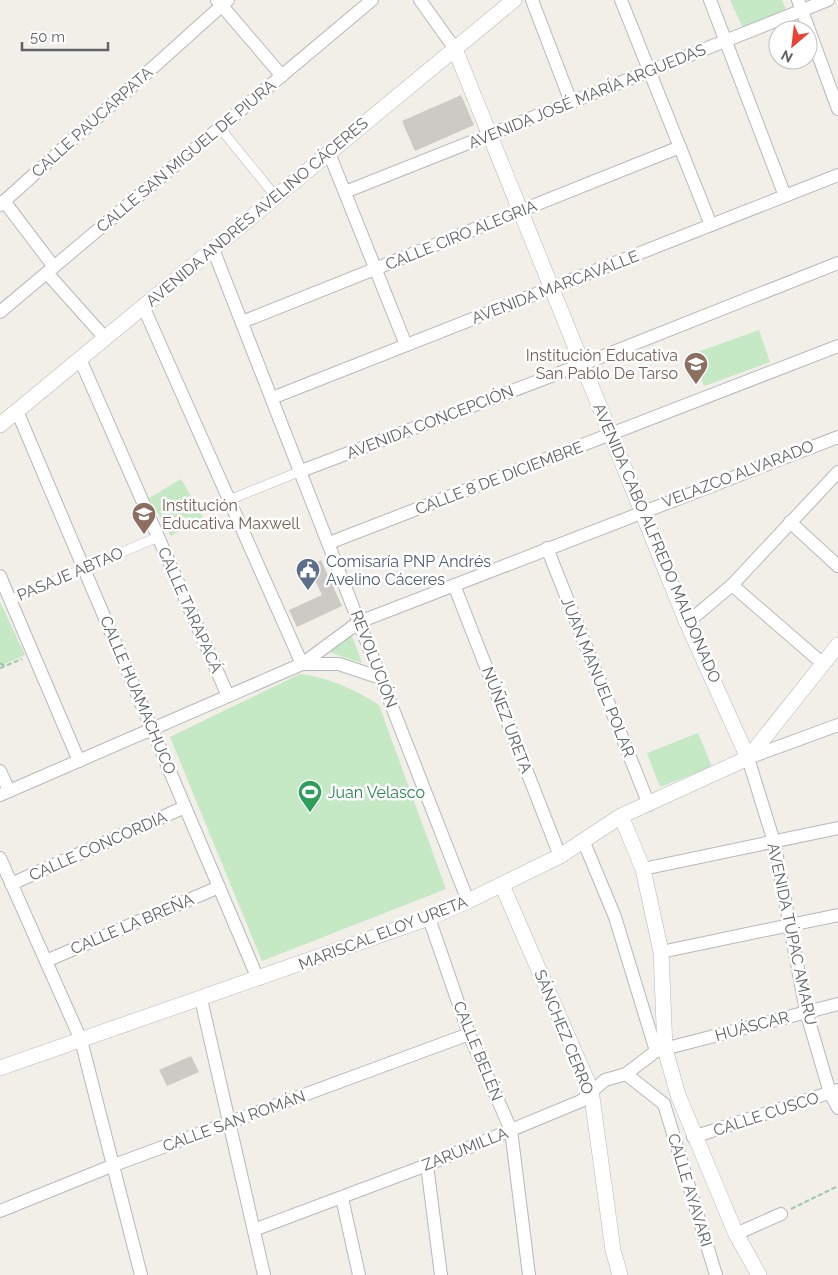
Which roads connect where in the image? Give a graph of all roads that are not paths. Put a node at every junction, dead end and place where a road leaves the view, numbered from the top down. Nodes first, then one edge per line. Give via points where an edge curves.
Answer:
1 (372, 0) edge
2 (420, 0) edge
3 (514, 0) edge
4 (532, 0) edge
5 (622, 0) edge
6 (710, 0) edge
7 (828, 0) edge
8 (222, 2) edge
9 (800, 5) edge
10 (726, 41) junction
11 (455, 49) junction
12 (650, 71) junction
13 (282, 76) junction
14 (570, 102) junction
15 (838, 109) edge
16 (220, 128) junction
17 (490, 134) junction
18 (680, 147) junction
19 (329, 153) junction
20 (838, 175) edge
21 (345, 192) junction
22 (276, 196) junction
23 (785, 196) junction
24 (2, 203) edge
25 (521, 211) junction
26 (712, 225) junction
27 (213, 249) junction
28 (838, 263) edge
29 (376, 269) junction
30 (51, 270) junction
31 (552, 288) junction
32 (143, 306) junction
33 (0, 312) edge
34 (242, 322) junction
35 (105, 338) junction
36 (406, 345) junction
37 (838, 346) edge
38 (80, 359) junction
39 (583, 364) junction
40 (272, 398) junction
41 (17, 411) junction
42 (0, 425) edge
43 (612, 435) junction
44 (838, 437) edge
45 (301, 471) junction
46 (838, 472) edge
47 (229, 500) junction
48 (642, 511) junction
49 (790, 522) junction
50 (158, 536) junction
51 (328, 543) junction
52 (546, 548) junction
53 (838, 566) edge
54 (84, 568) junction
55 (0, 576) edge
56 (454, 585) junction
57 (732, 585) junction
58 (10, 600) junction
59 (359, 622) junction
60 (687, 623) junction
61 (838, 645) edge
62 (822, 663) junction
63 (302, 664) junction
64 (381, 678) junction
65 (228, 696) junction
66 (838, 725) edge
67 (152, 729) junction
68 (748, 758) junction
69 (79, 761) junction
70 (0, 771) edge
71 (4, 793) edge
72 (649, 805) junction
73 (185, 807) junction
74 (622, 816) junction
75 (838, 828) edge
76 (583, 840) junction
77 (774, 842) junction
78 (560, 856) junction
79 (0, 858) edge
80 (643, 869) junction
81 (11, 884) junction
82 (502, 885) junction
83 (219, 887) junction
84 (468, 901) junction
85 (838, 914) edge
86 (429, 918) junction
87 (790, 924) junction
88 (661, 952) junction
89 (46, 961) junction
90 (258, 979) junction
91 (201, 999) junction
92 (838, 1004) edge
93 (806, 1011) junction
94 (469, 1034) junction
95 (81, 1040) junction
96 (661, 1050) junction
97 (0, 1068) edge
98 (626, 1074) junction
99 (591, 1090) junction
100 (834, 1092) edge
101 (678, 1095) junction
102 (664, 1104) junction
103 (838, 1108) edge
104 (229, 1124) junction
105 (511, 1130) junction
106 (693, 1137) junction
107 (114, 1165) junction
108 (427, 1165) junction
109 (342, 1198) junction
110 (0, 1211) edge
111 (781, 1214) road end
112 (254, 1230) junction
113 (736, 1234) junction
114 (141, 1275) edge
115 (264, 1275) edge
116 (359, 1275) edge
117 (441, 1275) edge
118 (529, 1275) edge
119 (620, 1275) edge
120 (716, 1275) edge
121 (759, 1275) edge

1 - 13 street, CALLE SAN MIGUEL DE PIURA
2 - 11 street
3 - 11 street, AVENIDA ANDRÉS AVELINO CÁCERES
4 - 14 street
5 - 12 street
6 - 10 street
7 - 9 street, AVENIDA JOSÉ MARÍA ARGUEDAS
8 - 13 street
8 - 24 street, CALLE PAUCARPATA
9 - 10 street, AVENIDA JOSÉ MARÍA ARGUEDAS
9 - 15 street
10 - 12 street, AVENIDA JOSÉ MARÍA ARGUEDAS
10 - 23 street
11 - 17 street, AVENIDA CABO ALFREDO MALDONADO
11 - 19 street, AVENIDA ANDRÉS AVELINO CÁCERES
12 - 14 street, AVENIDA JOSÉ MARÍA ARGUEDAS
12 - 18 street
13 - 16 street, CALLE SAN MIGUEL DE PIURA
14 - 17 street, AVENIDA JOSÉ MARÍA ARGUEDAS
16 - 22 street
16 - 30 street, CALLE SAN MIGUEL DE PIURA
17 - 21 street, AVENIDA JOSÉ MARÍA ARGUEDAS
17 - 25 street, AVENIDA CABO ALFREDO MALDONADO
18 - 25 street, CALLE CIRO ALEGRIA
18 - 26 street
19 - 21 street
19 - 22 street, AVENIDA ANDRÉS AVELINO CÁCERES
20 - 23 street, AVENIDA MARCAVALLE
21 - 29 street
22 - 27 street, AVENIDA ANDRÉS AVELINO CÁCERES
23 - 26 street, AVENIDA MARCAVALLE
24 - 30 street
25 - 29 street, CALLE CIRO ALEGRIA
25 - 31 street, AVENIDA CABO ALFREDO MALDONADO
26 - 31 street, AVENIDA MARCAVALLE
27 - 32 street, AVENIDA ANDRÉS AVELINO CÁCERES
27 - 34 street, REVOLUCIÓN
28 - 39 street, AVENIDA CONCEPCIÓN
29 - 34 street, CALLE CIRO ALEGRIA
29 - 36 street
30 - 33 street, CALLE SAN MIGUEL DE PIURA
30 - 35 street
31 - 36 street, AVENIDA MARCAVALLE
31 - 39 street, AVENIDA CABO ALFREDO MALDONADO
32 - 35 street, AVENIDA ANDRÉS AVELINO CÁCERES
32 - 47 street
34 - 40 street, REVOLUCIÓN
35 - 38 street, AVENIDA ANDRÉS AVELINO CÁCERES
36 - 40 street, AVENIDA MARCAVALLE
37 - 43 street, CALLE 8 DE DICIEMBRE
38 - 41 street, AVENIDA ANDRÉS AVELINO CÁCERES
38 - 50 street, CALLE TARAPACÁ
39 - 43 street, AVENIDA CABO ALFREDO MALDONADO
39 - 45 street, AVENIDA CONCEPCIÓN
40 - 45 street, REVOLUCIÓN
41 - 42 street, AVENIDA ANDRÉS AVELINO CÁCERES
41 - 54 street, CALLE HUAMACHUCO
43 - 48 street, AVENIDA CABO ALFREDO MALDONADO
43 - 51 street, CALLE 8 DE DICIEMBRE
44 - 48 street, VELAZCO ALVARADO
45 - 47 street
45 - 51 street, REVOLUCIÓN
46 - 49 street
47 - 63 street
48 - 52 street, VELAZCO ALVARADO
48 - 60 street, AVENIDA CABO ALFREDO MALDONADO
49 - 53 street
49 - 57 street
50 - 54 street, PASAJE ABTAO
50 - 65 street, CALLE TARAPACÁ
51 - 59 street, REVOLUCIÓN
52 - 56 street, VELAZCO ALVARADO
52 - 72 street, JUAN MANUEL POLAR
54 - 58 street, PASAJE ABTAO
54 - 67 street, CALLE HUAMACHUCO
55 - 58 street
56 - 59 street, VELAZCO ALVARADO
56 - 78 street, NÚÑEZ URETA
57 - 60 street
57 - 62 street
58 - 69 street
59 - 63 street, VELAZCO ALVARADO
59 - 64 street, REVOLUCIÓN
60 - 68 street, AVENIDA CABO ALFREDO MALDONADO
61 - 62 street
62 - 68 street
63 - 64 street via 339,664
63 - 65 street
64 - 84 street, REVOLUCIÓN
65 - 67 street
66 - 68 street
67 - 69 street
67 - 73 street, CALLE HUAMACHUCO
68 - 72 street, MARISCAL ELOY URETA
68 - 77 street, AVENIDA TÚPAC AMARU
69 - 71 street
70 - 71 street
72 - 74 street, MARISCAL ELOY URETA
73 - 81 street, CALLE CONCORDIA
73 - 83 street, CALLE HUAMACHUCO
74 - 76 street, MARISCAL ELOY URETA
74 - 80 street
75 - 77 street
76 - 78 street, MARISCAL ELOY URETA
76 - 96 street via 615,917
77 - 80 street
77 - 87 street, AVENIDA TÚPAC AMARU
78 - 82 street, MARISCAL ELOY URETA
79 - 81 street
80 - 88 street
81 - 89 street
82 - 84 street, MARISCAL ELOY URETA
82 - 99 street, SÁNCHEZ CERRO
83 - 89 street, CALLE LA BREÑA
83 - 90 street, CALLE HUAMACHUCO
84 - 86 street, MARISCAL ELOY URETA
85 - 87 street
86 - 90 street, MARISCAL ELOY URETA
86 - 94 street, CALLE BELÉN
87 - 88 street
87 - 93 street, AVENIDA TÚPAC AMARU
88 - 96 street
89 - 95 street
90 - 91 street, MARISCAL ELOY URETA
91 - 95 street, MARISCAL ELOY URETA
91 - 104 street
92 - 93 street, HUÁSCAR
93 - 96 street, HUÁSCAR
93 - 100 street, AVENIDA TÚPAC AMARU
94 - 104 street, CALLE SAN ROMÁN
94 - 105 street, CALLE BELÉN
95 - 97 street, MARISCAL ELOY URETA
95 - 107 street
96 - 98 street, ZARUMILLA
96 - 101 street
98 - 99 street, ZARUMILLA via 604,1080
98 - 102 street
99 - 105 street, ZARUMILLA via 581,1101
99 - 119 street, SÁNCHEZ CERRO via 613,1250
100 - 103 street, AVENIDA TÚPAC AMARU
100 - 106 street, CALLE CUSCO
101 - 102 street
101 - 106 street
102 - 120 street, CALLE AYAVARI
104 - 107 street, CALLE SAN ROMÁN
104 - 112 street
105 - 108 street, ZARUMILLA
105 - 118 street, CALLE BELÉN
106 - 113 street
107 - 110 street, CALLE SAN ROMÁN
107 - 114 street
108 - 109 street, ZARUMILLA
108 - 117 street
109 - 112 street, ZARUMILLA
109 - 116 street
111 - 113 street
112 - 115 street
113 - 121 street

